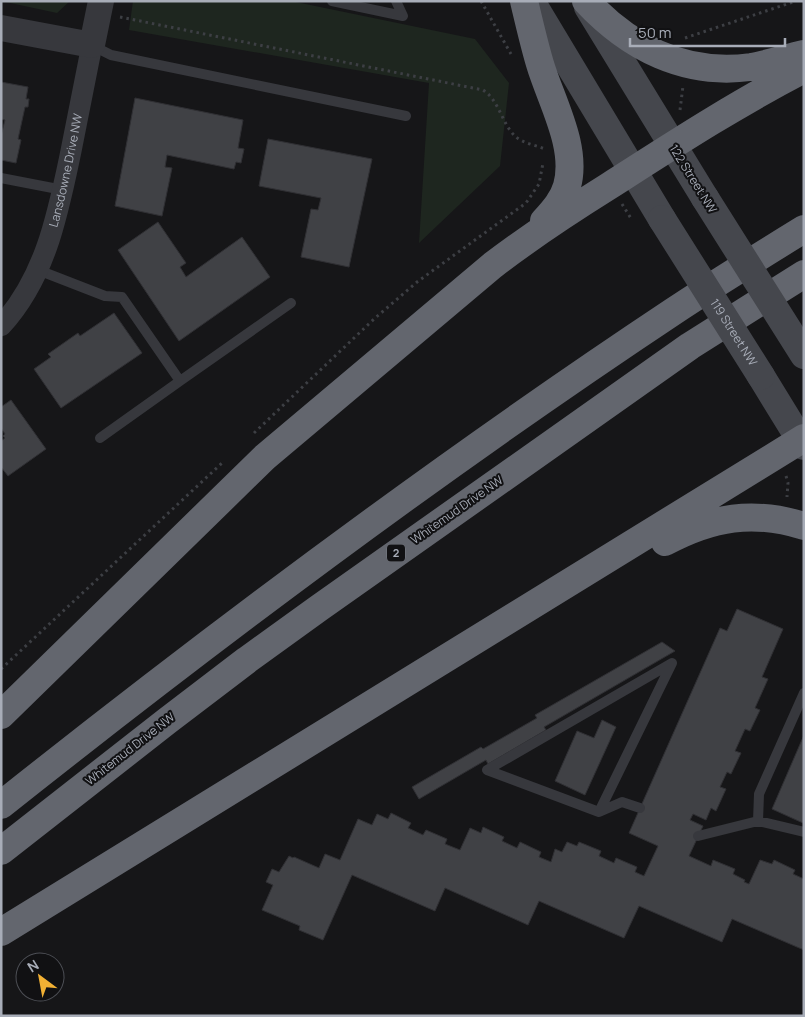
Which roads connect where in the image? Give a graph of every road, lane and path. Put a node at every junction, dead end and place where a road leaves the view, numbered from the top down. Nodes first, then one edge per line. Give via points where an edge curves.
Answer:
1 (332, 1) edge
2 (396, 1) edge
3 (524, 1) edge
4 (531, 1) edge
5 (585, 1) edge
6 (796, 1) edge
7 (100, 7) edge
8 (1, 28) edge
9 (683, 38) dead end
10 (92, 45) junction
11 (804, 54) edge
12 (804, 69) edge
13 (406, 116) dead end
14 (672, 146) junction
15 (545, 149) dead end
16 (633, 170) junction
17 (1, 178) edge
18 (63, 190) junction
19 (804, 228) edge
20 (531, 236) junction
21 (38, 270) junction
22 (804, 274) edge
23 (291, 303) dead end
24 (1, 326) edge
25 (804, 354) edge
26 (180, 381) junction
27 (100, 438) dead end
28 (803, 442) edge
29 (804, 526) edge
30 (509, 619) junction
31 (804, 693) edge
32 (1, 715) edge
33 (1, 805) edge
34 (640, 808) dead end
35 (599, 812) junction
36 (758, 821) junction
37 (804, 832) edge
38 (698, 836) dead end
39 (1, 851) edge
40 (1, 932) edge

1 - 2 lane via 403,16
3 - 20 highway via 540,66 557,109 569,162 568,181 558,205
4 - 16 main road
5 - 11 highway via 630,40 686,64 751,67
5 - 14 main road, 122 Street NW
6 - 9 path
7 - 10 street, Lansdowne Drive NW
7 - 15 path via 483,90 514,136
8 - 10 street
10 - 13 lane via 111,54
10 - 18 street, Lansdowne Drive NW
12 - 14 highway via 751,97
14 - 16 highway
14 - 25 main road, 122 Street NW, bridge
16 - 20 highway
16 - 28 main road, 119 Street NW, bridge
17 - 18 lane
18 - 21 street, Lansdowne Drive NW
19 - 33 highway via 675,310 501,429 288,582
20 - 32 highway via 265,457
21 - 24 street, Lansdowne Drive NW
21 - 26 lane via 105,296 122,297
22 - 39 highway, Whitemud Drive NW / 2 via 690,346 263,648
23 - 26 lane
26 - 27 lane
28 - 30 highway
29 - 30 highway via 757,517 719,520 700,526
30 - 40 highway
31 - 36 lane via 760,794
34 - 35 lane via 622,802
35 - 35 lane via 616,777 672,663 487,770
36 - 37 lane
36 - 38 lane

